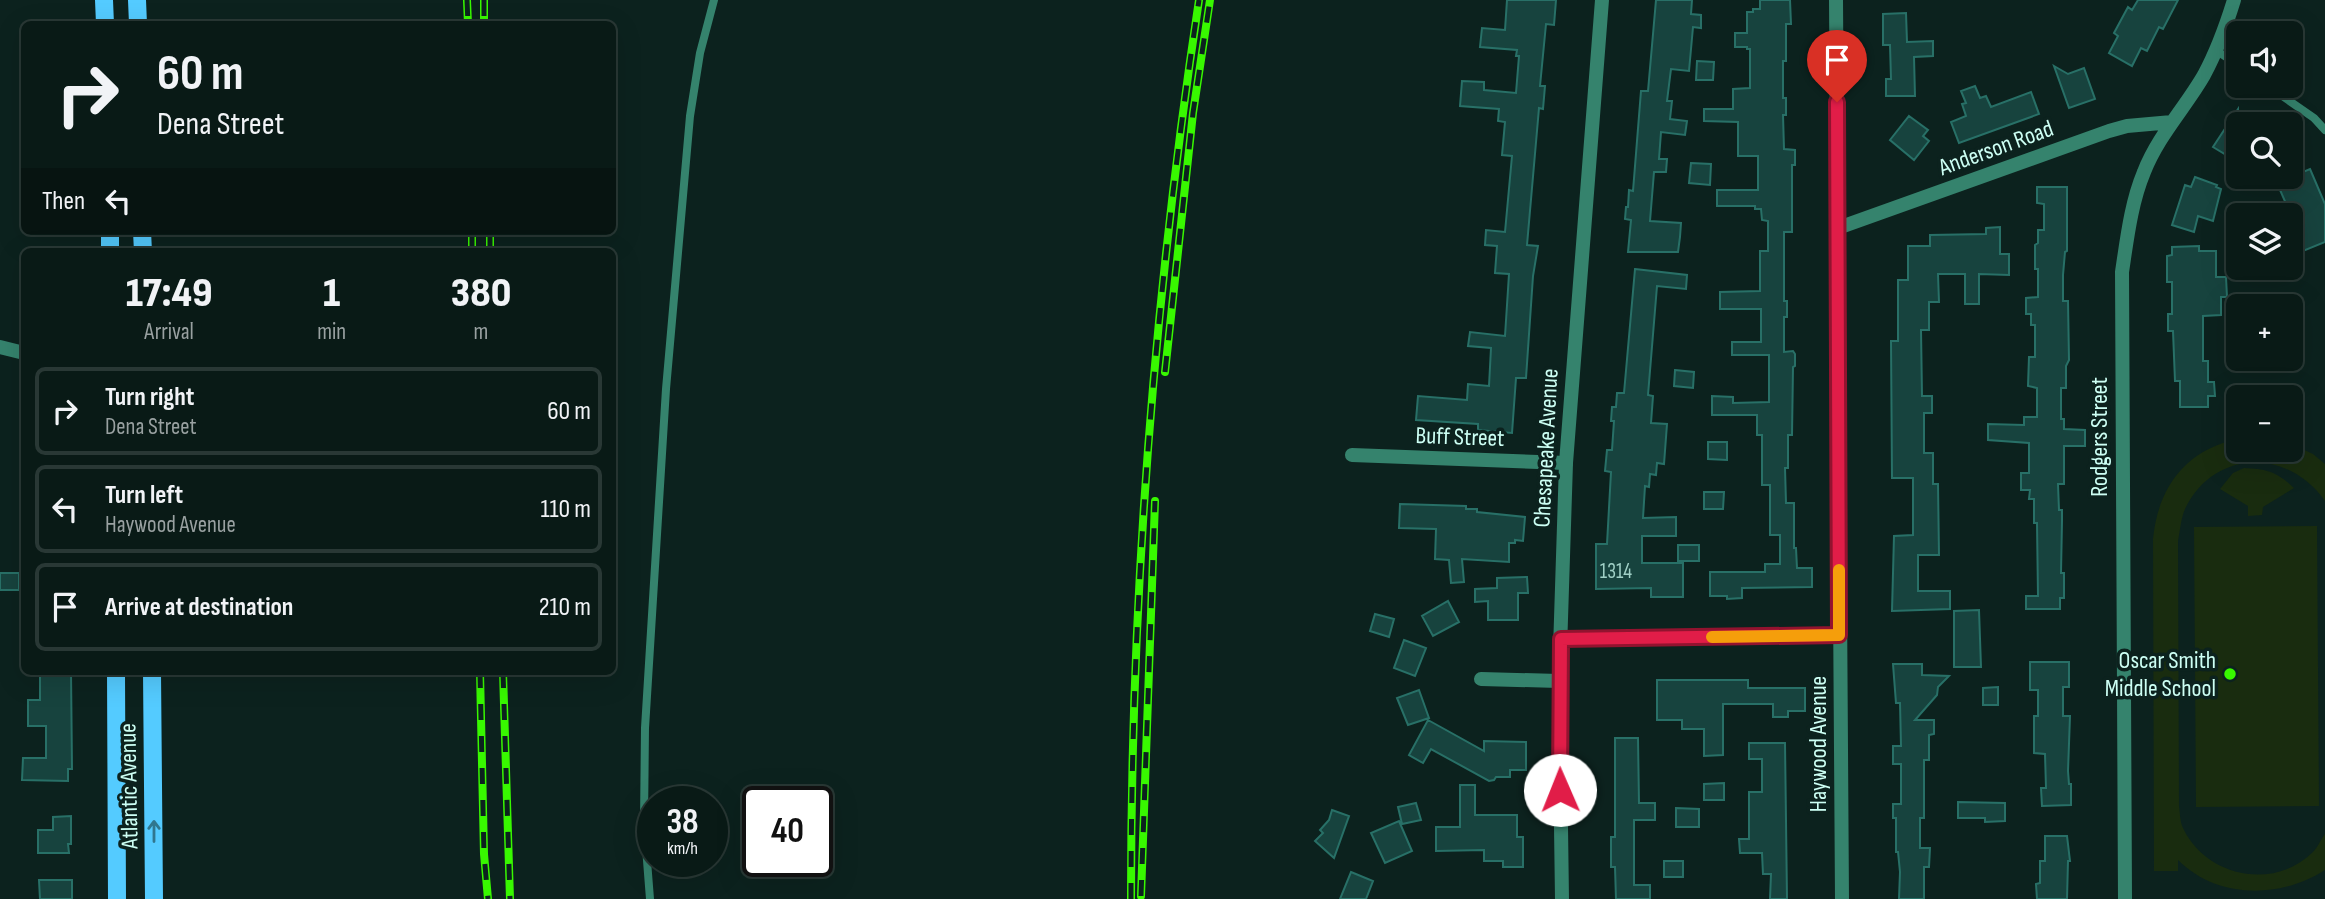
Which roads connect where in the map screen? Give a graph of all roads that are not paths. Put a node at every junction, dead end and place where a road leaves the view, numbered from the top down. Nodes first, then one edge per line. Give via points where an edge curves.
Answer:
1 (104, 0) edge
2 (137, 0) edge
3 (714, 0) edge
4 (1602, 0) edge
5 (1836, 0) edge
6 (2234, 0) edge
7 (105, 21) edge
8 (138, 21) edge
9 (2217, 51) junction
10 (2226, 57) edge
11 (2285, 98) edge
12 (2172, 122) junction
13 (2325, 130) edge
14 (1838, 228) junction
15 (0, 346) edge
16 (21, 352) edge
17 (1352, 456) dead end
18 (1566, 463) junction
19 (1839, 635) junction
20 (1561, 639) junction
21 (116, 675) edge
22 (152, 675) edge
23 (1481, 679) dead end
24 (1559, 681) junction
25 (117, 899) edge
26 (154, 899) edge
27 (650, 899) edge
28 (1562, 899) edge
29 (1842, 899) edge
30 (2125, 899) edge

1 - 7 main road
2 - 8 main road
3 - 27 lane via 690,116 666,388 645,728 644,822
4 - 18 street, Chesapeake Avenue
5 - 14 street, Haywood Avenue
6 - 9 street, Rodgers Street
9 - 10 lane
9 - 12 street, Rodgers Street
11 - 13 lane
12 - 14 street, Anderson Road via 2109,131
12 - 30 street, Rodgers Street via 2143,172 2122,272
14 - 19 street, Haywood Avenue
15 - 16 street
17 - 18 street, Buff Street
18 - 20 street, Chesapeake Avenue
19 - 20 street
19 - 29 street, Haywood Avenue
20 - 24 street, Chesapeake Avenue
21 - 25 main road, Atlantic Avenue
26 -> 22 main road, Atlantic Avenue
23 - 24 street
24 - 28 street, Chesapeake Avenue

